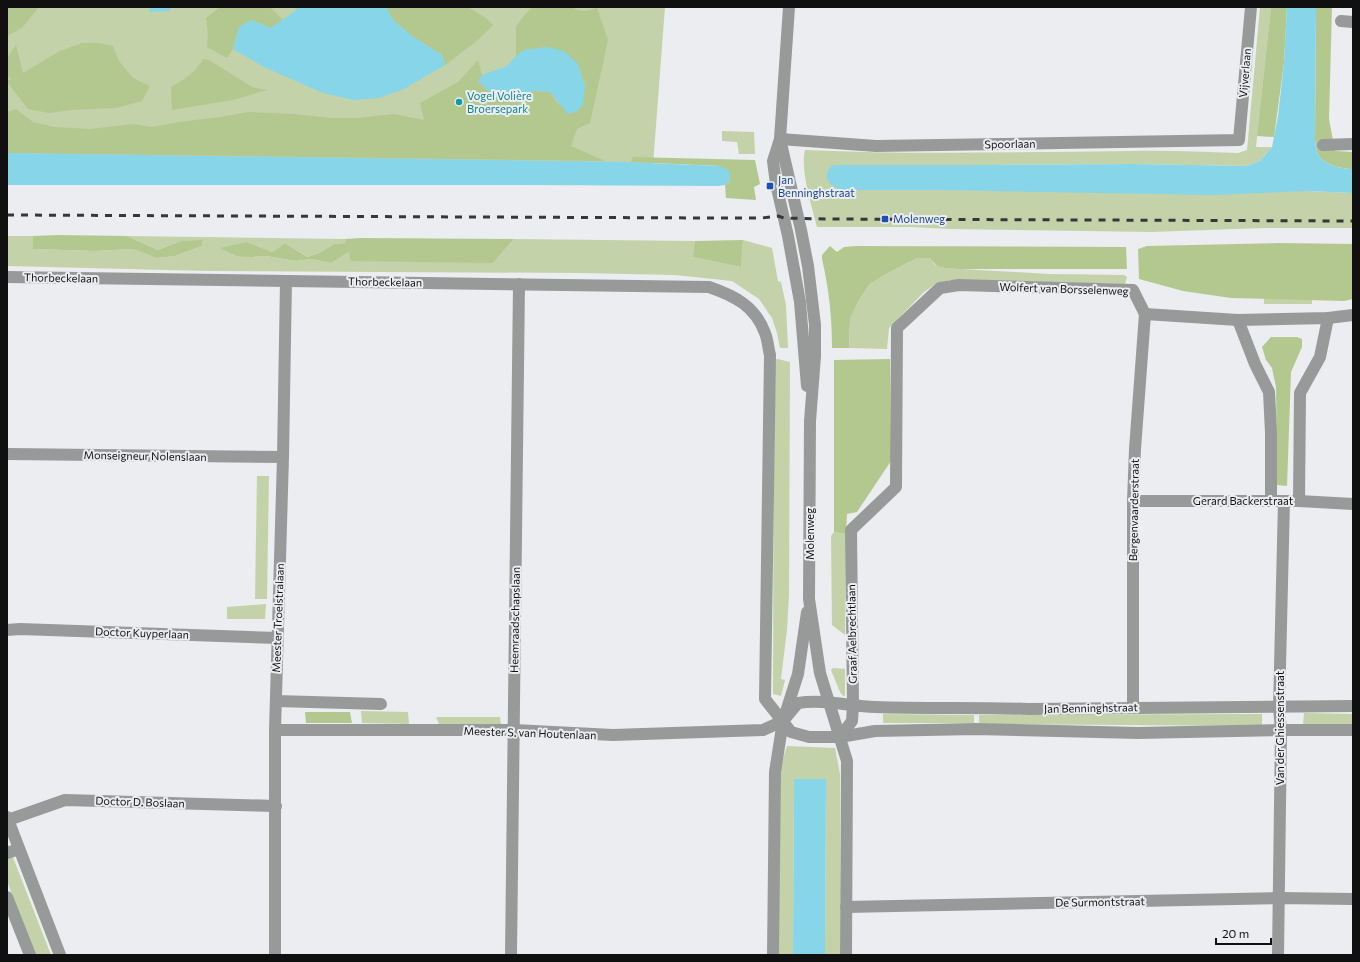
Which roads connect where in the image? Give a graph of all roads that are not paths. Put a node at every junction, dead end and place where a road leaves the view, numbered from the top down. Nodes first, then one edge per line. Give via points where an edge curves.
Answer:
1 (789, 7) edge
2 (1251, 7) edge
3 (780, 139) junction
4 (1239, 140) joint
5 (1353, 144) edge
6 (1323, 145) dead end
7 (7, 277) edge
8 (286, 281) junction
9 (520, 284) junction
10 (1145, 314) junction
11 (1353, 315) edge
12 (1328, 318) junction
13 (1238, 320) junction
14 (897, 328) joint
15 (7, 454) edge
16 (283, 457) junction
17 (1133, 501) junction
18 (1271, 501) junction
19 (1284, 501) junction
20 (1299, 501) junction
21 (1353, 504) edge
22 (809, 599) junction
23 (7, 630) edge
24 (277, 638) junction
25 (276, 701) junction
26 (830, 703) junction
27 (381, 704) dead end
28 (853, 705) junction
29 (1353, 706) edge
30 (1133, 707) junction
31 (1279, 708) junction
32 (783, 721) junction
33 (275, 730) junction
34 (514, 730) junction
35 (1281, 730) junction
36 (1353, 730) edge
37 (840, 737) junction
38 (276, 806) junction
39 (8, 819) edge
40 (19, 849) junction
41 (7, 853) edge
42 (7, 897) edge
43 (1279, 898) junction
44 (1353, 899) edge
45 (846, 907) junction
46 (30, 955) edge
47 (60, 955) edge
48 (275, 955) edge
49 (510, 955) edge
50 (773, 955) edge
51 (846, 955) edge
52 (1278, 955) edge

1 - 3 street, Molenweg
2 - 4 street, Vijverlaan
3 - 4 street, Spoorlaan via 876,146
3 - 22 street, Molenweg via 808,266 815,325 810,421
5 - 6 street
7 - 8 street, Thorbeckelaan
8 - 9 street, Thorbeckelaan
8 - 16 street, Meester Troelstralaan
9 - 32 street, Thorbeckelaan via 709,287 743,302 755,314 765,333 770,355 765,699
9 - 34 street, Heemraadschapslaan
10 - 13 street
10 - 14 street, Wolfert van Borsselenweg via 1133,290 959,285 940,288
10 - 17 street, Bergenvaarderstraat
11 - 12 street
12 - 13 street
12 - 20 street via 1320,357 1300,393
13 - 18 street via 1269,392
14 - 28 street, Graaf Aelbrechtlaan via 896,488 851,530
15 - 16 street, Monseigneur Nolenslaan
16 - 24 street, Meester Troelstralaan
17 - 18 street, Gerard Backerstraat
17 - 30 street, Bergenvaarderstraat
18 - 19 street, Gerard Backerstraat
19 - 20 street, Gerard Backerstraat
19 - 31 street, Van der Ghiessenstraat
20 - 21 street, Gerard Backerstraat
22 - 26 street, Molenweg via 820,673
22 - 32 street, Molenweg via 798,674
23 - 24 street, Doctor Kuyperlaan
24 - 25 street, Meester Troelstralaan
25 - 27 street
25 - 33 street, Meester Troelstralaan
26 - 28 street, Jan Benninghstraat
26 - 32 street, Jan Benninghstraat via 798,703
26 - 37 street, Molenweg
28 - 30 street, Jan Benninghstraat via 1028,709
28 - 37 street, Graaf Aelbrechtlaan via 852,720
29 - 31 street, Jan Benninghstraat
30 - 31 street, Jan Benninghstraat
31 - 35 street, Van der Ghiessenstraat
32 - 34 street, Meester S. van Houtenlaan via 763,730 621,735
32 - 37 street, Jan Benninghstraat via 791,732 809,737
32 - 50 street via 775,772
33 - 34 street, Meester S. van Houtenlaan
33 - 38 street, Meester Troelstralaan
34 - 49 street, Heemraadschapslaan
35 - 36 street, Jan Benninghstraat
35 - 37 street, Jan Benninghstraat via 1130,732 976,729 874,731
35 - 43 street, Van der Ghiessenstraat
37 - 45 street via 847,761
38 - 39 street, Doctor D. Boslaan via 65,800
38 - 48 street, Meester Troelstralaan
39 - 40 street
40 - 41 street
40 - 47 street
42 - 46 street
43 - 44 street, De Surmontstraat
43 - 45 street, De Surmontstraat
43 - 52 street, Van der Ghiessenstraat
45 - 51 street

